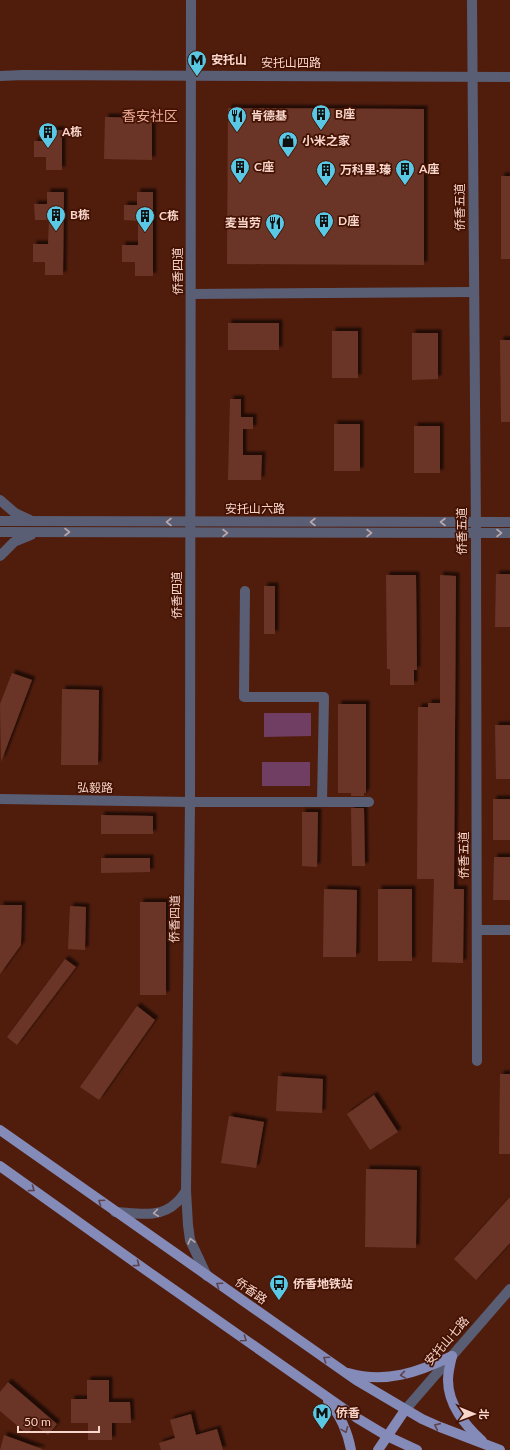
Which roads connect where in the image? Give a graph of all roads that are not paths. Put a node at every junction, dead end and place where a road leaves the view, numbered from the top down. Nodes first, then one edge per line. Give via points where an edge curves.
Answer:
1 (191, 0) edge
2 (472, 0) edge
3 (191, 75) junction
4 (0, 76) edge
5 (472, 77) junction
6 (510, 77) edge
7 (473, 292) junction
8 (191, 294) junction
9 (0, 500) edge
10 (0, 521) edge
11 (38, 522) junction
12 (191, 522) junction
13 (475, 522) junction
14 (510, 522) edge
15 (0, 532) edge
16 (48, 532) junction
17 (191, 532) junction
18 (476, 533) junction
19 (510, 533) edge
20 (0, 556) edge
21 (245, 591) dead end
22 (0, 799) edge
23 (190, 802) junction
24 (322, 802) junction
25 (369, 802) dead end
26 (477, 930) junction
27 (510, 930) edge
28 (477, 1061) dead end
29 (0, 1130) edge
30 (0, 1166) edge
31 (186, 1191) junction
32 (115, 1212) junction
33 (207, 1276) junction
34 (510, 1289) edge
35 (452, 1356) junction
36 (342, 1371) junction
37 (317, 1390) junction
38 (405, 1410) junction
39 (387, 1436) junction
40 (486, 1445) junction
41 (351, 1450) edge
42 (378, 1450) edge
43 (387, 1450) edge
44 (417, 1450) edge
45 (500, 1450) edge

1 - 3 street, 侨香四道
2 - 5 street, 侨香五道
3 - 4 street, 安托山四路
3 - 5 street, 安托山四路
3 - 8 street, 侨香四道
5 - 6 street, 安托山四路
5 - 7 street, 侨香五道
7 - 8 street
7 - 13 street, 侨香五道
8 - 12 street, 侨香四道
9 - 11 street via 15,513
10 - 11 street, 安托山六路
12 -> 11 street, 安托山六路
13 -> 12 street, 安托山六路
12 - 17 street, 侨香四道
13 - 14 street, 安托山六路
13 - 18 street, 侨香五道
15 - 16 street, 安托山六路
16 -> 17 street, 安托山六路
16 - 20 street via 20,538
17 -> 18 street, 安托山六路
17 - 23 street, 侨香四道
18 -> 19 street, 安托山六路
18 - 26 street, 侨香五道
21 - 24 street via 244,696 324,697
22 - 23 street, 弘毅路
23 - 24 street, 弘毅路
23 - 31 street, 侨香四道
24 - 25 street, 弘毅路
26 - 27 street
26 - 28 street, 侨香五道
32 -> 29 main road, 侨香路
30 -> 37 main road
31 -> 32 street via 177,1203 156,1214
33 -> 31 street, 侨香四道 via 190,1240
32 - 33 main road, 侨香路
36 -> 33 main road, 侨香路
34 - 35 street, 安托山七路
35 -> 36 main road via 428,1368 398,1376 370,1377
35 - 38 street, 安托山七路
35 - 40 main road via 448,1381 451,1396 460,1418
36 - 38 main road, 侨香路
37 - 39 main road
37 -> 41 main road via 334,1408
38 - 39 main road
40 -> 38 main road, 侨香路
39 - 42 main road
39 - 43 main road
39 - 44 main road
40 - 45 main road, 侨香路

